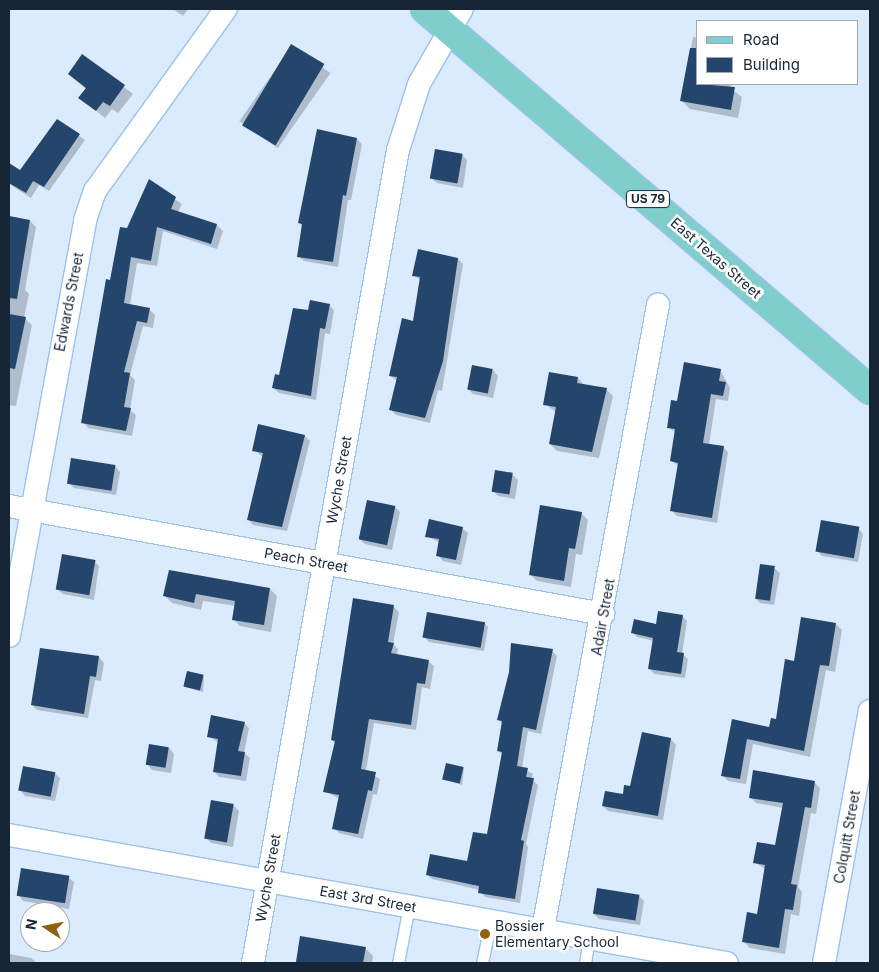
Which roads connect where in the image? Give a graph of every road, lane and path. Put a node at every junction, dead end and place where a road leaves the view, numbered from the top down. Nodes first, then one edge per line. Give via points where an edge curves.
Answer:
1 (226, 9) edge
2 (425, 9) edge
3 (456, 19) edge
4 (658, 305) dead end
5 (870, 390) edge
6 (9, 506) edge
7 (31, 509) junction
8 (324, 564) junction
9 (603, 614) junction
10 (9, 636) edge
11 (870, 711) edge
12 (9, 835) edge
13 (267, 882) junction
14 (409, 906) junction
15 (491, 920) junction
16 (544, 929) junction
17 (589, 937) junction
18 (253, 963) edge
19 (398, 963) edge
20 (482, 963) edge
21 (585, 963) edge
22 (727, 963) edge
23 (824, 963) edge

1 - 7 street, Edwards Street via 95,191 85,220
2 - 3 main road, East Texas Street / US 79
3 - 5 main road, East Texas Street / US 79
3 - 8 street, Wyche Street via 419,84 398,150
4 - 9 street, Adair Street
6 - 7 street, Peach Street
7 - 8 street, Peach Street
7 - 10 street, Edwards Street
8 - 9 street, Peach Street
8 - 13 street, Wyche Street
9 - 16 street, Adair Street
11 - 23 street, Colquitt Street
12 - 13 street, East 3rd Street
13 - 14 street, East 3rd Street
13 - 18 street, Wyche Street
14 - 15 street, East 3rd Street
14 - 19 lane
15 - 16 street, East 3rd Street
15 - 20 lane
16 - 17 street, East 3rd Street
17 - 21 lane
17 - 22 street, East 3rd Street

